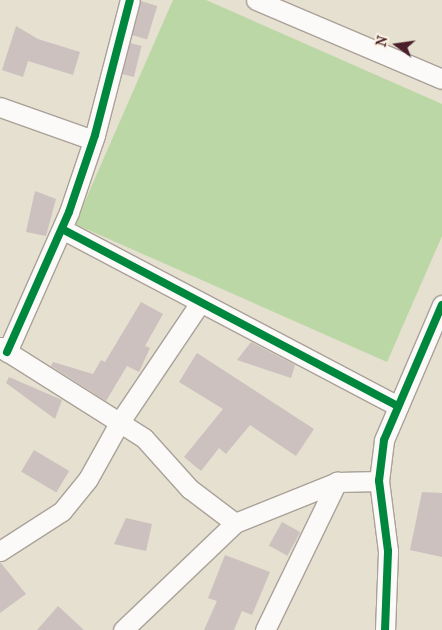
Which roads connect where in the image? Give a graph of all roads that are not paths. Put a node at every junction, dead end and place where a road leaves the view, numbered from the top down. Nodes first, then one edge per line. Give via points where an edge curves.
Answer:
1 (130, 0) edge
2 (256, 0) edge
3 (442, 79) edge
4 (0, 107) edge
5 (94, 140) junction
6 (62, 229) junction
7 (200, 303) junction
8 (442, 305) edge
9 (4, 349) edge
10 (398, 406) junction
11 (119, 423) junction
12 (380, 481) junction
13 (337, 482) junction
14 (235, 523) junction
15 (0, 551) edge
16 (123, 630) edge
17 (265, 630) edge
18 (385, 630) edge

1 - 5 street
2 - 3 street
4 - 5 street
5 - 6 street
6 - 7 street
6 - 9 street
7 - 10 street
7 - 11 street
8 - 10 street
9 - 11 street
10 - 12 street via 384,440
11 - 14 street via 144,438 190,490
11 - 15 street via 88,479 62,511
12 - 13 street
12 - 18 street via 388,551
13 - 14 street
13 - 17 street
14 - 16 street

